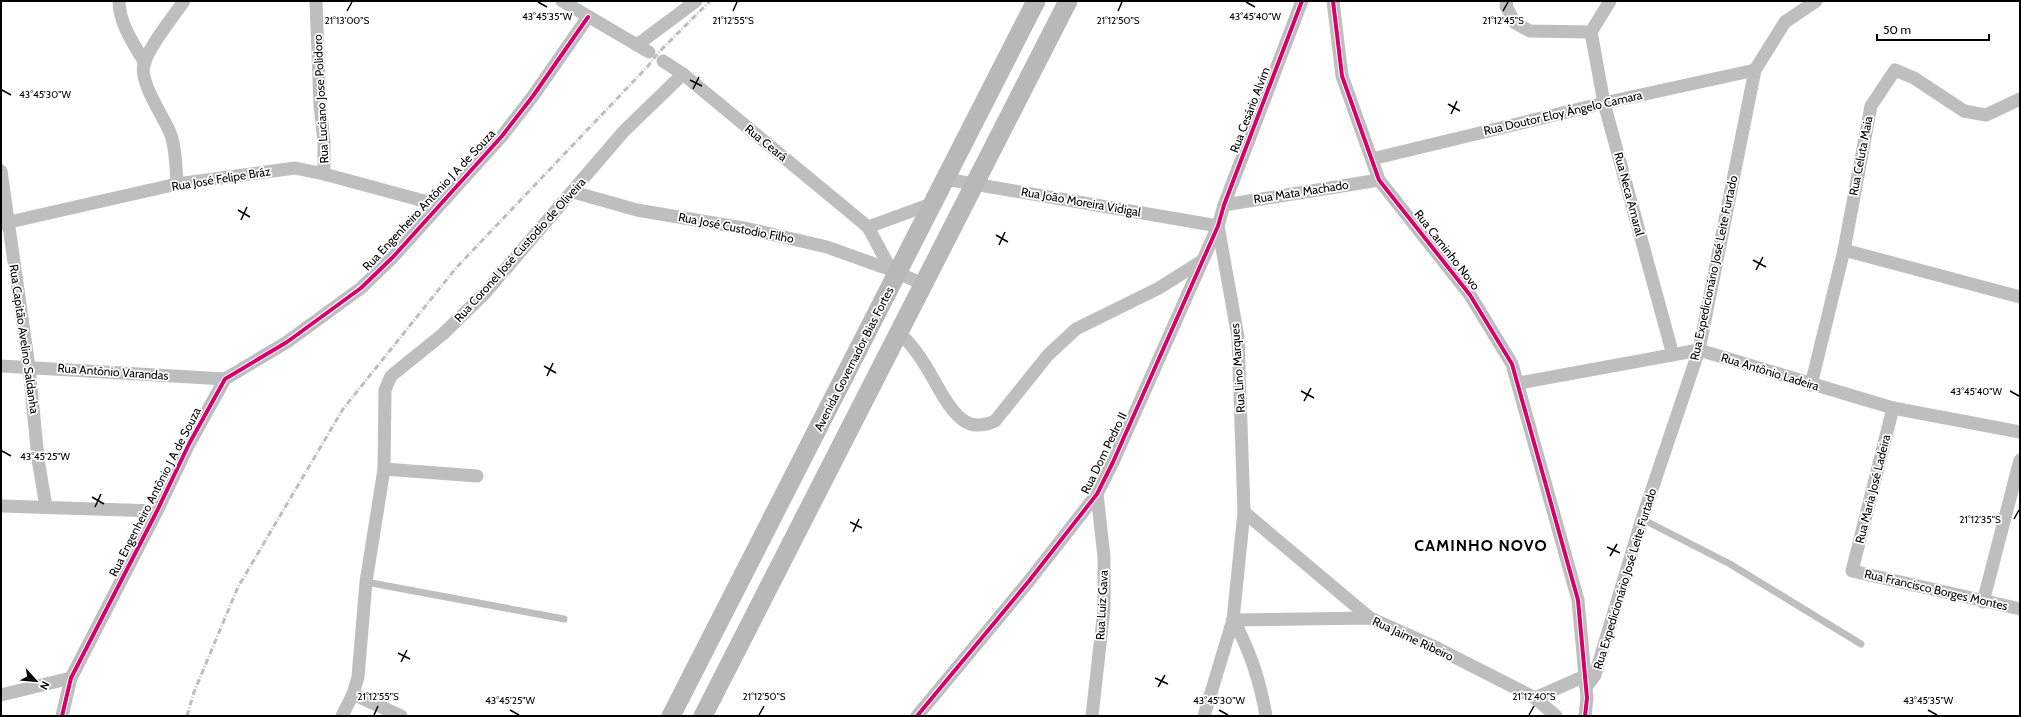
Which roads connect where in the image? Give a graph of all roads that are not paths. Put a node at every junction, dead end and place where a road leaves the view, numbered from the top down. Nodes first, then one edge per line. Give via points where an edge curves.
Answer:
1 (119, 1) edge
2 (184, 1) edge
3 (316, 1) edge
4 (562, 1) edge
5 (696, 1) edge
6 (1036, 1) edge
7 (1068, 1) edge
8 (1302, 1) edge
9 (1333, 1) edge
10 (1507, 1) edge
11 (1610, 1) edge
12 (1816, 1) edge
13 (584, 10) edge
14 (1591, 32) junction
15 (637, 45) junction
16 (649, 52) dead end
17 (663, 61) dead end
18 (145, 63) junction
19 (1755, 70) junction
20 (683, 74) junction
21 (2020, 99) edge
22 (1604, 103) junction
23 (1372, 159) junction
24 (1, 172) edge
25 (324, 174) junction
26 (945, 179) junction
27 (1378, 180) junction
28 (974, 183) junction
29 (177, 184) junction
30 (573, 192) junction
31 (931, 204) junction
32 (439, 205) junction
33 (1224, 205) junction
34 (4, 223) edge
35 (868, 226) junction
36 (1218, 226) junction
37 (1844, 250) junction
38 (1202, 261) junction
39 (894, 271) junction
40 (923, 284) junction
41 (2020, 297) edge
42 (900, 333) junction
43 (1699, 350) junction
44 (1673, 355) junction
45 (1, 366) edge
46 (29, 367) junction
47 (225, 379) junction
48 (1519, 383) junction
49 (1811, 385) junction
50 (1893, 408) junction
51 (2020, 432) edge
52 (2020, 460) edge
53 (384, 469) junction
54 (797, 472) junction
55 (477, 476) dead end
56 (821, 484) junction
57 (1097, 494) junction
58 (1, 506) edge
59 (46, 508) junction
60 (157, 511) junction
61 (1244, 512) junction
62 (1642, 519) junction
63 (1852, 571) joint
64 (366, 582) junction
65 (1983, 602) junction
66 (2020, 609) edge
67 (1370, 618) junction
68 (564, 619) dead end
69 (1233, 620) junction
70 (1861, 644) dead end
71 (71, 678) junction
72 (1585, 682) junction
73 (1, 694) edge
74 (353, 694) junction
75 (1535, 698) junction
76 (1586, 715) edge
77 (62, 716) edge
78 (342, 716) edge
79 (401, 716) edge
80 (671, 716) edge
81 (703, 716) edge
82 (917, 716) edge
83 (1092, 716) edge
84 (1204, 716) edge
85 (1266, 716) edge
86 (1556, 716) edge

1 - 18 street via 129,35
2 - 18 street
3 - 25 street, Rua Luciano Jose Polidoro
4 - 13 street
5 - 15 street
6 - 26 main road, Avenida Governador Bias Fortes
7 - 28 main road
8 - 33 street, Rua Cesário Alvim
9 - 23 street, Rua Caminho Novo via 1342,76
10 - 14 street via 1506,6 1515,23 1530,31
11 - 14 street
12 - 19 street, Rua Expedicionário José Leite Furtado via 1785,22
13 - 15 street
13 - 32 street, Rua Engenheiro Antônio J A de Souza via 533,96 502,136
14 - 22 street, Rua Neca Amaral
15 - 16 street
17 - 20 street, Rua Ceará
18 - 29 street via 145,78 171,136
19 - 22 street, Rua Doutor Eloy Ângelo Camara
19 - 43 street, Rua Expedicionário José Leite Furtado
20 - 30 street, Rua Coronel José Custodio de Oliveira via 624,131
20 - 35 street, Rua Ceará
21 - 37 street, Rua Celuta Maia via 1986,114 1964,111 1914,78 1895,70 1871,106
22 - 23 street, Rua Doutor Eloy Ângelo Camara
22 - 44 street, Rua Neca Amaral
23 - 27 street, Rua Caminho Novo
24 - 34 street, Rua Capitão Avelino Saldanha
25 - 29 street, Rua José Felipe Bráz via 295,168
25 - 32 street, Rua José Felipe Bráz
26 - 28 street, Rua João Moreira Vidigal
26 - 31 main road, Avenida Governador Bias Fortes
27 - 33 street, Rua Mata Machado
27 - 48 street, Rua Caminho Novo via 1470,295 1512,364
28 - 36 street, Rua João Moreira Vidigal
28 - 40 main road
29 - 34 street, Rua José Felipe Bráz
30 - 39 street, Rua José Custodio Filho via 637,210 749,229 827,247
30 - 53 street, Rua Coronel José Custodio de Oliveira via 485,293 443,334 388,380 385,390
31 - 35 street
31 - 39 main road, Avenida Governador Bias Fortes
32 - 47 street, Rua Engenheiro Antônio J A de Souza via 393,257 361,288 286,342
33 - 36 street, Rua Cesário Alvim
34 - 46 street, Rua Capitão Avelino Saldanha
35 - 39 street, Rua Ceará
36 - 38 street, Rua Dom Pedro II
36 - 61 street, Rua Lino Marques via 1238,337
37 - 41 street
37 - 49 street, Rua Celuta Maia
38 - 42 street via 1159,288 1076,329 1048,355 995,421 988,424 966,422 957,415 923,361
38 - 57 street, Rua Dom Pedro II
39 - 40 street
39 - 54 main road, Avenida Governador Bias Fortes
40 - 42 main road
42 - 56 main road
43 - 44 street, Rua Antônio Ladeira
43 - 49 street, Rua Antônio Ladeira
43 - 62 street, Rua Expedicionário José Leite Furtado
44 - 48 street, Rua Antônio Ladeira
45 - 46 street, Rua Antônio Varandas
46 - 47 street, Rua Antônio Varandas
46 - 59 street, Rua Capitão Avelino Saldanha via 38,459
47 - 60 street, Rua Engenheiro Antônio J A de Souza via 189,444
48 - 72 street, Rua Caminho Novo via 1578,600
49 - 50 street, Rua Antônio Ladeira
50 - 51 street, Rua Antônio Ladeira
50 - 63 street, Rua Maria José Ladeira
52 - 65 street
53 - 55 street
53 - 64 street, Rua Coronel José Custodio de Oliveira
54 - 56 main road
54 - 80 main road, Avenida Governador Bias Fortes
56 - 81 main road
57 - 82 street, Rua Dom Pedro II
57 - 83 street, Rua Luiz Gava via 1104,557 1104,608
58 - 59 street
59 - 60 street
60 - 71 street, Rua Engenheiro Antônio J A de Souza
61 - 67 street
61 - 69 street, Rua Lino Marques
62 - 70 lane via 1730,564
62 - 72 street, Rua Expedicionário José Leite Furtado via 1595,675
63 - 65 street, Rua Francisco Borges Montes
64 - 68 lane
64 - 74 street, Rua Coronel José Custodio de Oliveira via 359,664
65 - 66 street, Rua Francisco Borges Montes
67 - 69 street, Rua Jaime Ribeiro
67 - 75 street, Rua Jaime Ribeiro via 1435,647
69 - 84 street, Rua Lino Marques
69 - 85 street via 1254,660
71 - 73 street
71 - 77 street, Rua Engenheiro Antônio J A de Souza
72 - 75 street
72 - 76 street, Rua Caminho Novo
74 - 78 street, Rua Coronel José Custodio de Oliveira
74 - 79 street
75 - 86 street, Rua Jaime Ribeiro

